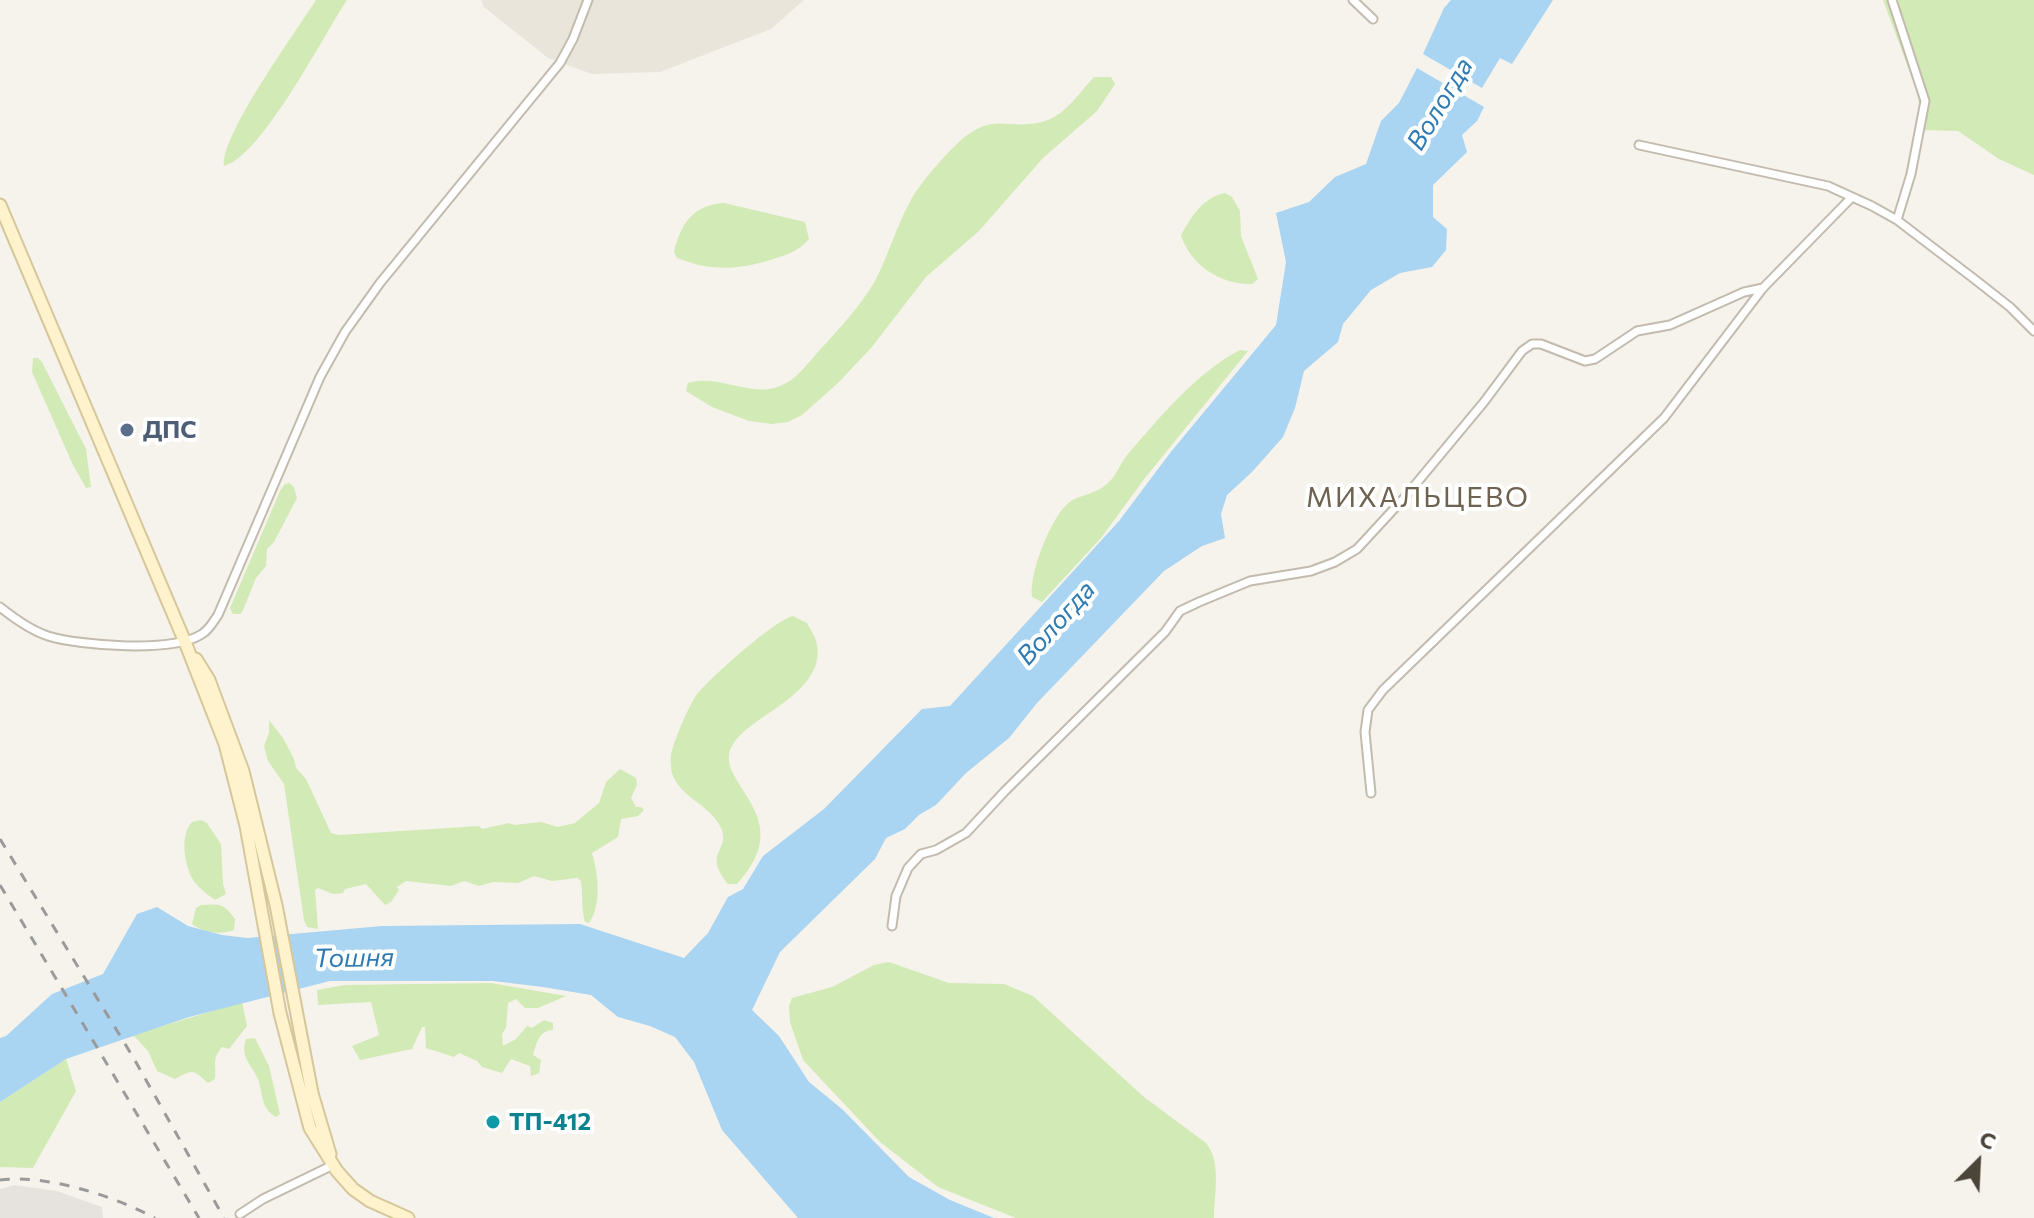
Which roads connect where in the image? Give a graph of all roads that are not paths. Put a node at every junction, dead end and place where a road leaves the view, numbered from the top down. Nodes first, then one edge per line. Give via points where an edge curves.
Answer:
1 (588, 0) edge
2 (1353, 0) edge
3 (1892, 0) edge
4 (1373, 19) dead end
5 (1639, 145) dead end
6 (1852, 197) junction
7 (0, 205) edge
8 (1897, 220) junction
9 (1763, 288) junction
10 (2034, 331) edge
11 (0, 607) edge
12 (185, 642) junction
13 (1371, 793) dead end
14 (892, 926) dead end
15 (333, 1165) junction
16 (240, 1214) dead end
17 (408, 1218) edge

1 - 12 street via 560,63 345,332 320,377 218,615 205,633
2 - 4 street
3 - 8 street via 1925,101
5 - 6 street via 1828,186
6 - 8 street
6 - 9 street
7 - 12 main road
8 - 10 street
9 - 13 street via 1664,418 1383,690 1368,710 1365,732
9 - 14 street via 1670,325 1637,331 1595,359 1585,361 1541,344 1522,351 1357,549 1311,571 1250,581 1180,611 966,833 921,854 908,868 896,896
11 - 12 street via 27,627 65,640 156,646
12 - 15 main road via 209,680 236,747 276,905 312,1093
12 - 15 main road via 237,786 280,1013 307,1119
15 - 16 street
15 - 17 main road via 364,1197

